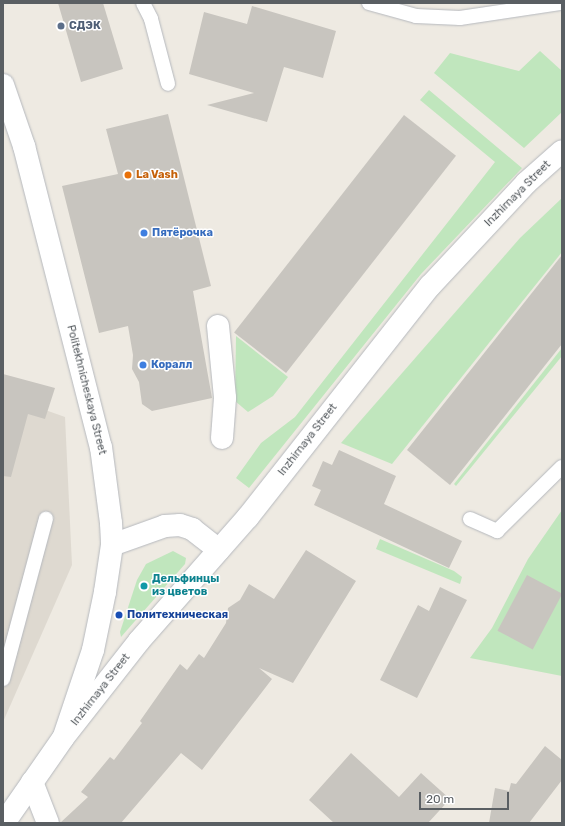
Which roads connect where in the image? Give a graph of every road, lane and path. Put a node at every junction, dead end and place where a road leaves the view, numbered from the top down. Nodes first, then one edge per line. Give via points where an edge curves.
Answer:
1 (143, 3) edge
2 (369, 3) edge
3 (560, 3) edge
4 (168, 84) dead end
5 (3, 85) edge
6 (562, 151) edge
7 (218, 326) dead end
8 (222, 438) dead end
9 (562, 467) edge
10 (46, 519) dead end
11 (470, 519) dead end
12 (112, 545) junction
13 (219, 550) junction
14 (3, 679) edge
15 (63, 738) junction
16 (32, 782) junction
17 (4, 823) edge
18 (48, 823) edge

1 - 4 lane via 152,19
2 - 3 lane via 416,16 460,18
5 - 12 street, Politekhnicheskaya Street via 24,146 101,447
6 - 13 street, Inzhirnaya Street via 526,183 430,286
7 - 8 street via 224,398
9 - 11 lane via 497,531
10 - 14 lane
12 - 13 street via 165,526 180,525 192,529
12 - 15 street, Politekhnicheskaya Street via 93,650
13 - 15 street, Inzhirnaya Street via 139,641
15 - 16 street, Politekhnicheskaya Street
16 - 17 street, Politekhnicheskaya Street
16 - 18 street

